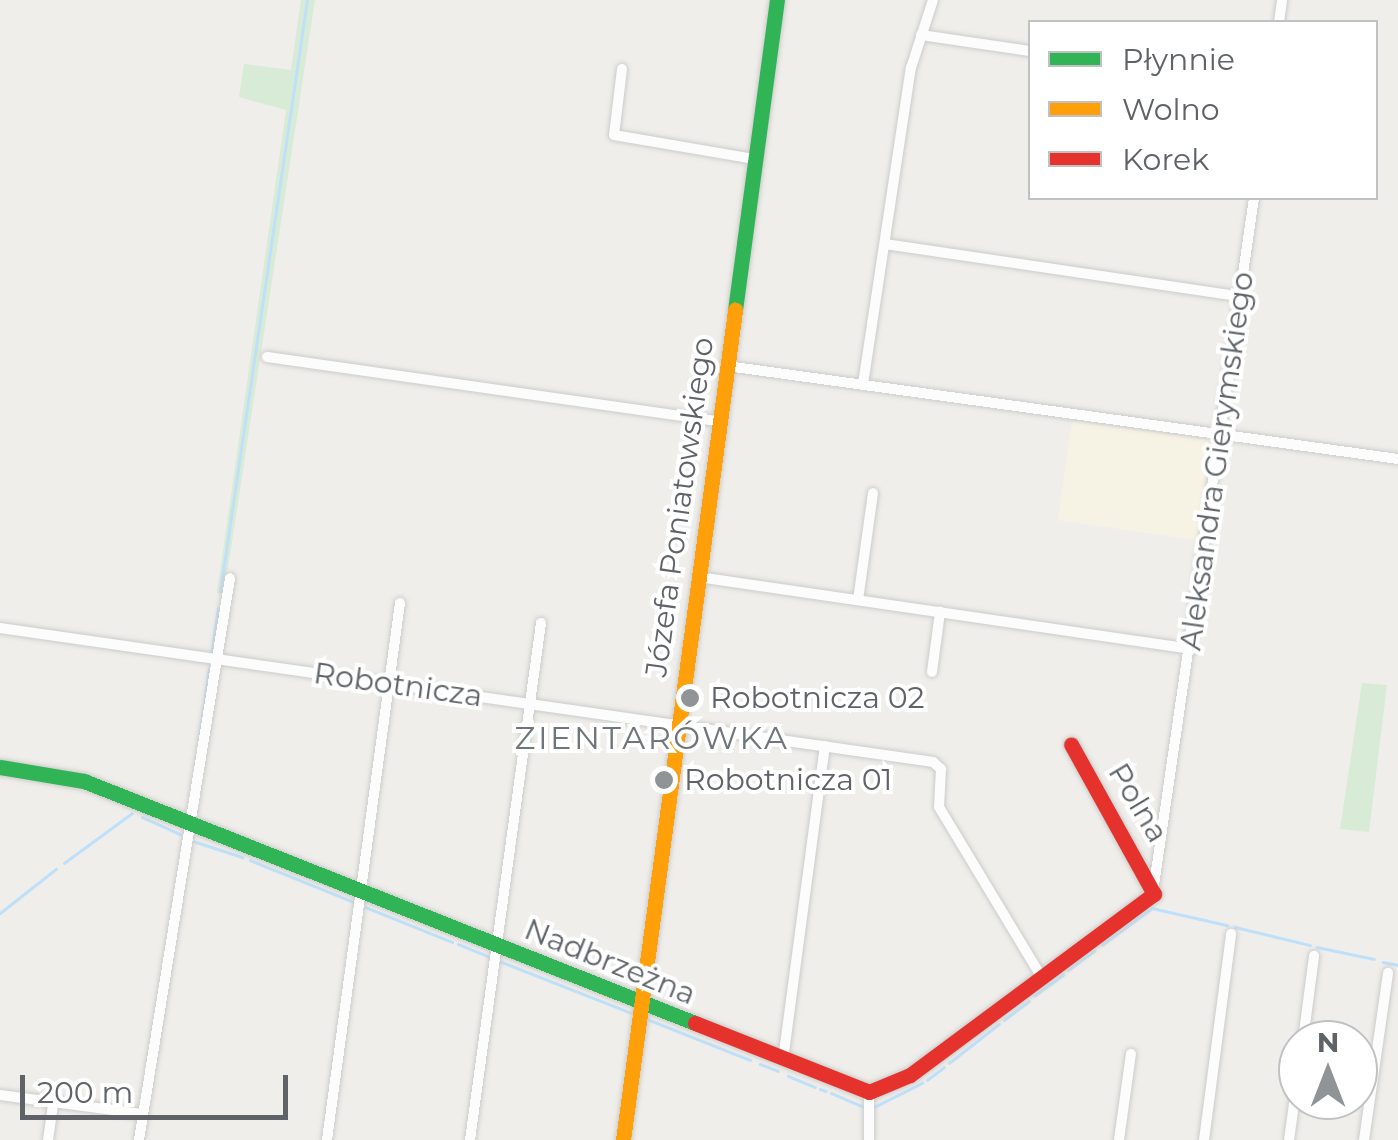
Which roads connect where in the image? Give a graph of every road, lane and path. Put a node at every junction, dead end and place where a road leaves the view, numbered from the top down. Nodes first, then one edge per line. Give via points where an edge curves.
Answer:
1 (777, 0) edge
2 (933, 0) edge
3 (921, 35) junction
4 (1028, 51) edge
5 (622, 69) dead end
6 (755, 159) junction
7 (1254, 200) edge
8 (885, 244) junction
9 (1238, 296) junction
10 (267, 357) dead end
11 (727, 366) junction
12 (863, 384) junction
13 (719, 421) junction
14 (1220, 434) junction
15 (1398, 459) edge
16 (874, 493) dead end
17 (698, 577) junction
18 (230, 578) dead end
19 (858, 600) junction
20 (400, 603) dead end
21 (940, 612) junction
22 (541, 623) dead end
23 (0, 628) edge
24 (1192, 649) junction
25 (219, 658) junction
26 (932, 672) dead end
27 (390, 684) junction
28 (531, 704) junction
29 (679, 724) junction
30 (1071, 744) dead end
31 (825, 746) junction
32 (0, 766) edge
33 (191, 826) junction
34 (1155, 888) junction
35 (360, 892) junction
36 (1230, 934) dead end
37 (495, 945) junction
38 (1314, 956) dead end
39 (1388, 972) dead end
40 (1042, 978) junction
41 (642, 1003) junction
42 (1306, 1020) edge
43 (1131, 1054) dead end
44 (784, 1062) junction
45 (0, 1095) edge
46 (53, 1103) junction
47 (871, 1103) junction
48 (142, 1114) junction
49 (48, 1140) edge
50 (139, 1140) edge
51 (327, 1140) edge
52 (470, 1140) edge
53 (623, 1140) edge
54 (869, 1140) edge
55 (1119, 1140) edge
56 (1204, 1140) edge
57 (1364, 1140) edge

1 - 6 street, Józefa Poniatowskiego
2 - 3 street
3 - 4 street
3 - 8 street
5 - 6 street via 614,135
6 - 11 street, Józefa Poniatowskiego
7 - 9 street, Aleksandra Gierymskiego
8 - 9 street
8 - 12 street
9 - 14 street, Aleksandra Gierymskiego
10 - 13 street
11 - 12 street
11 - 13 street, Józefa Poniatowskiego
12 - 14 street
13 - 17 street, Józefa Poniatowskiego
14 - 15 street
14 - 24 street, Aleksandra Gierymskiego
16 - 19 street
17 - 19 street
17 - 29 street, Józefa Poniatowskiego
18 - 25 street
19 - 21 street
20 - 27 street
21 - 24 street
21 - 26 street
22 - 28 street
23 - 25 street, Robotnicza
24 - 34 street, Aleksandra Gierymskiego
25 - 27 street, Robotnicza
25 - 33 street
27 - 28 street, Robotnicza
27 - 35 street
28 - 29 street, Robotnicza
28 - 37 street
29 - 31 street, Robotnicza
29 - 41 street, Józefa Poniatowskiego
30 - 34 street, Polna
31 - 40 street, Robotnicza via 932,762 941,769 939,808
31 - 44 street
32 - 33 street, Nadbrzeżna via 84,781
33 - 35 street, Nadbrzeżna
33 - 48 street
34 - 40 street
35 - 37 street, Nadbrzeżna
35 - 51 street
36 - 56 street
37 - 41 street, Nadbrzeżna
37 - 52 street
38 - 42 street
39 - 57 street
40 - 47 street
41 - 44 street, Nadbrzeżna
41 - 53 street, Józefa Poniatowskiego
43 - 55 street
44 - 47 street, Nadbrzeżna
45 - 46 street
46 - 48 street
46 - 49 street
47 - 54 street
48 - 50 street

